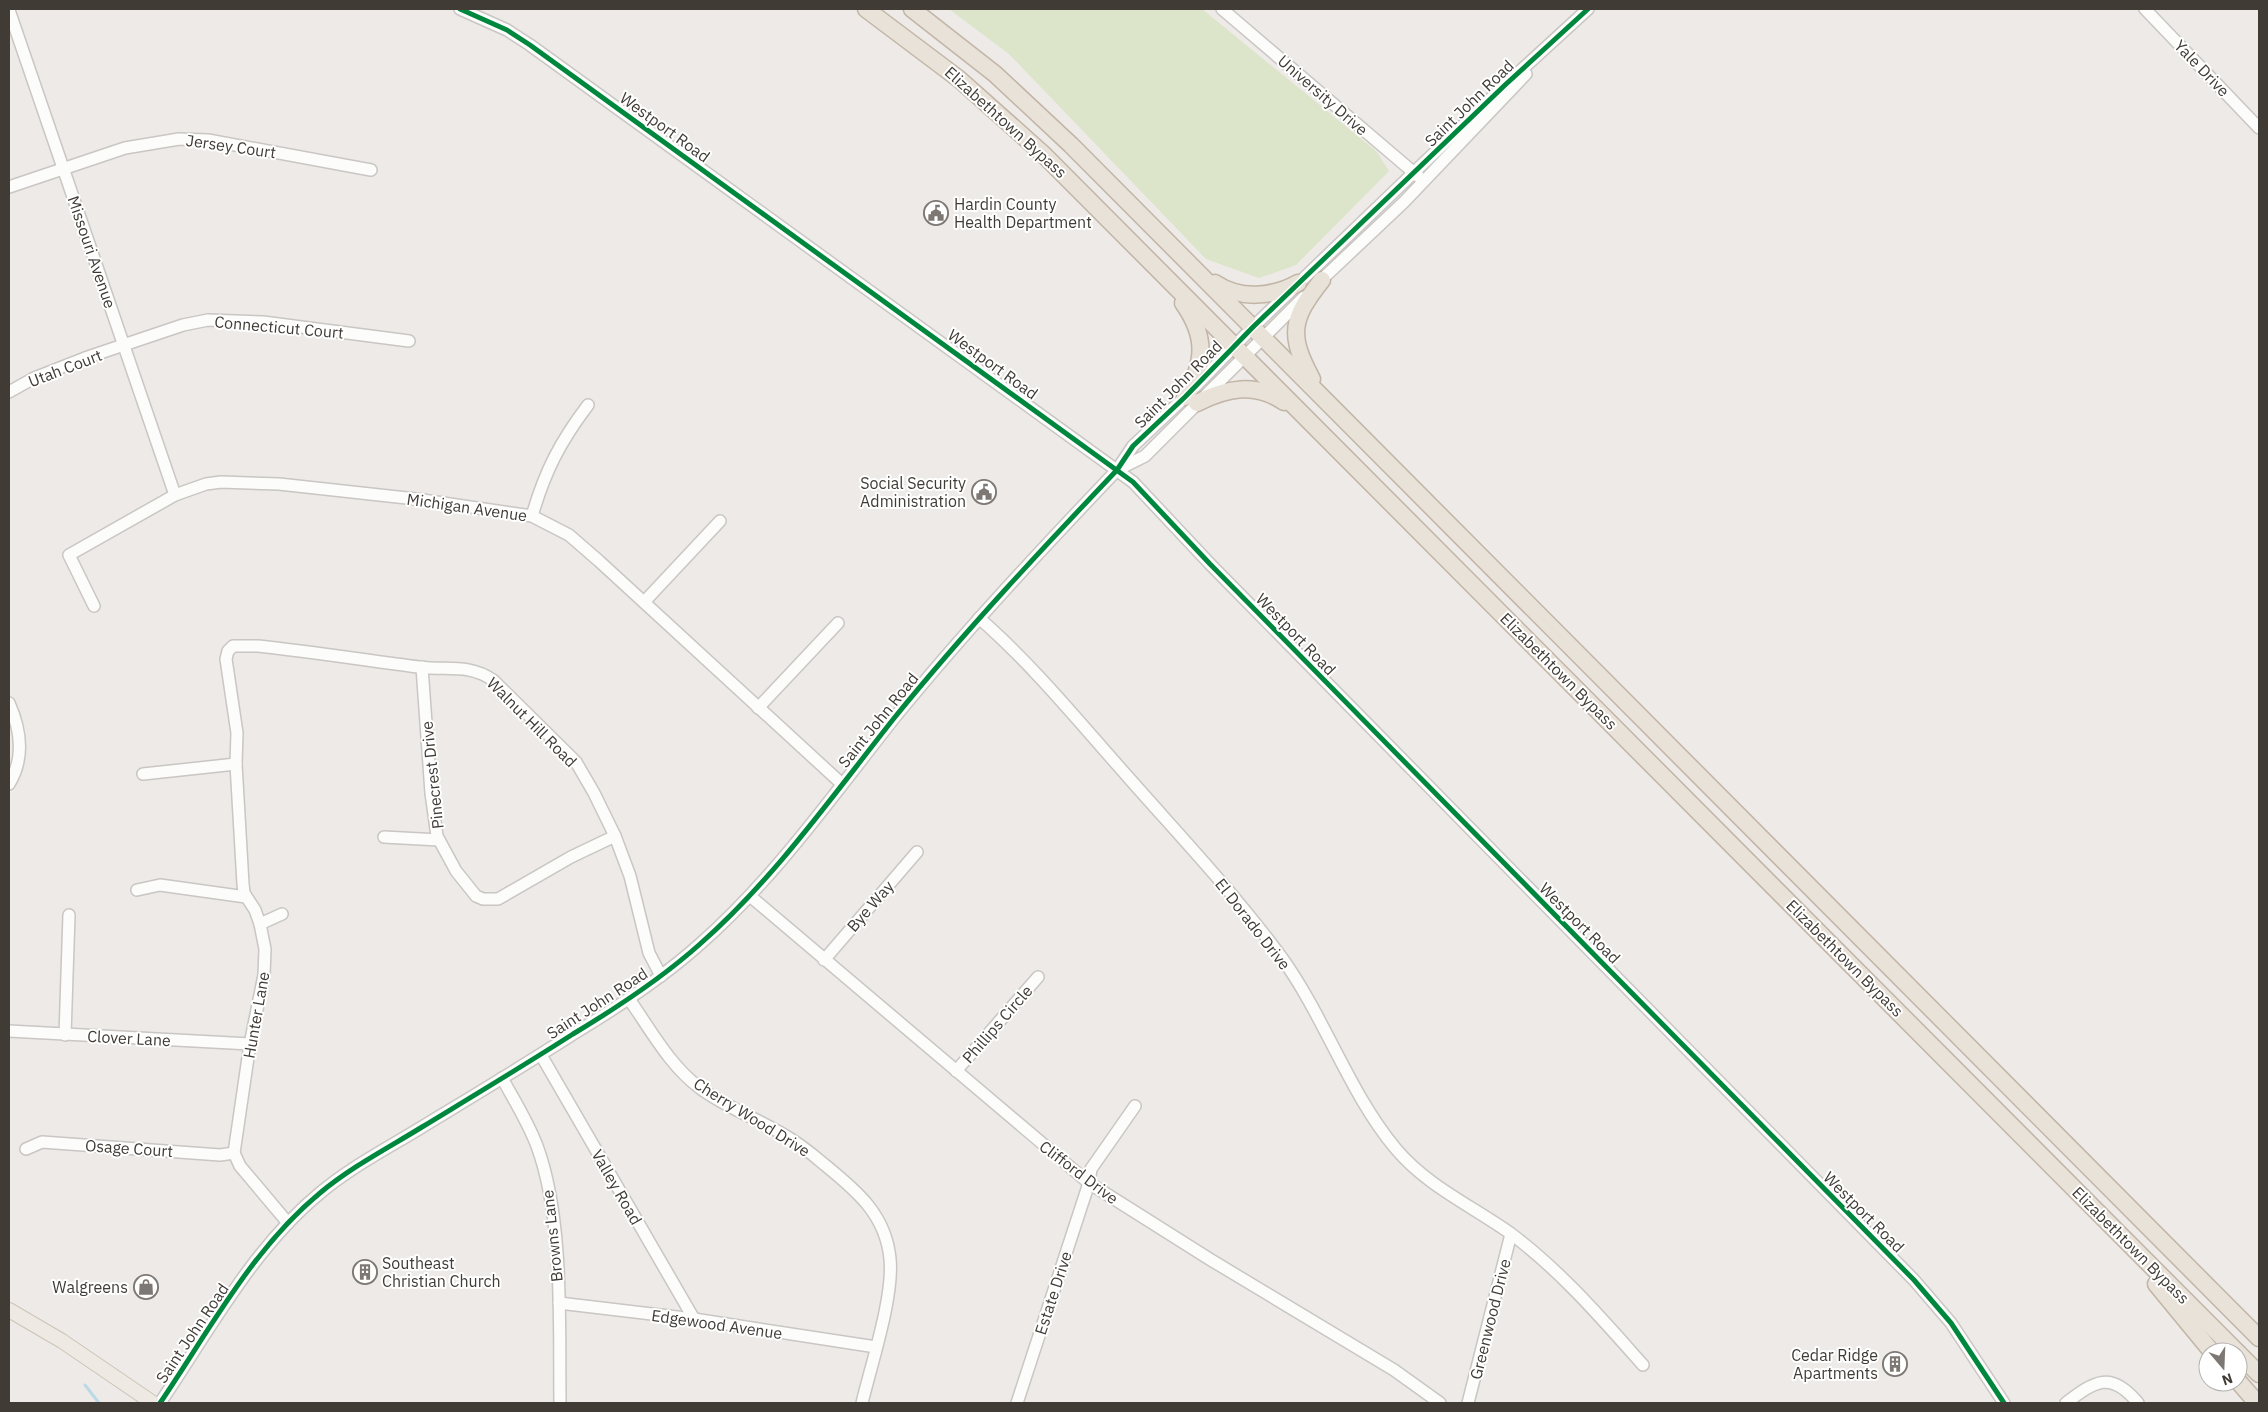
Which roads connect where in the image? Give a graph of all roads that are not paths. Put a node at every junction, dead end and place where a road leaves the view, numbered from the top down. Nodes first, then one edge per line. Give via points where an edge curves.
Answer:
1 (460, 9) edge
2 (866, 9) edge
3 (912, 9) edge
4 (1222, 9) edge
5 (1588, 9) edge
6 (2145, 9) edge
7 (9, 10) edge
8 (11, 26) edge
9 (1560, 37) junction
10 (2259, 128) edge
11 (63, 169) junction
12 (371, 170) dead end
13 (1413, 172) junction
14 (1423, 181) junction
15 (9, 187) edge
16 (1179, 253) junction
17 (1160, 271) junction
18 (1322, 280) junction
19 (1298, 283) junction
20 (1258, 332) junction
21 (408, 341) dead end
22 (123, 346) junction
23 (1240, 351) junction
24 (9, 392) edge
25 (1324, 398) junction
26 (1191, 400) junction
27 (588, 404) dead end
28 (1306, 417) junction
29 (1118, 470) junction
30 (175, 495) junction
31 (532, 516) junction
32 (720, 521) dead end
33 (645, 601) junction
34 (94, 606) dead end
35 (978, 618) junction
36 (838, 623) dead end
37 (233, 646) joint
38 (422, 667) junction
39 (9, 703) edge
40 (758, 708) junction
41 (236, 764) junction
42 (143, 774) dead end
43 (9, 784) edge
44 (842, 784) junction
45 (615, 836) junction
46 (384, 837) dead end
47 (439, 840) junction
48 (917, 852) dead end
49 (137, 890) dead end
50 (750, 896) junction
51 (246, 897) junction
52 (282, 914) dead end
53 (69, 916) dead end
54 (260, 924) junction
55 (824, 960) junction
56 (661, 976) junction
57 (1038, 977) dead end
58 (629, 999) junction
59 (9, 1031) edge
60 (65, 1035) junction
61 (250, 1044) junction
62 (541, 1055) junction
63 (956, 1071) junction
64 (502, 1078) junction
65 (1135, 1106) dead end
66 (26, 1149) dead end
67 (234, 1153) junction
68 (2082, 1160) junction
69 (1089, 1183) junction
70 (2098, 1213) junction
71 (288, 1223) junction
72 (1511, 1234) junction
73 (559, 1303) junction
74 (9, 1310) edge
75 (694, 1319) junction
76 (2259, 1322) edge
77 (2259, 1338) edge
78 (2204, 1342) edge
79 (2228, 1342) edge
80 (876, 1346) junction
81 (2248, 1362) edge
82 (1643, 1365) dead end
83 (2259, 1374) edge
84 (2248, 1392) edge
85 (153, 1403) edge
86 (160, 1403) edge
87 (560, 1403) edge
88 (862, 1403) edge
89 (1017, 1403) edge
90 (1440, 1403) edge
91 (1468, 1403) edge
92 (2004, 1403) edge
93 (2066, 1403) edge
94 (2138, 1403) edge
95 (2257, 1403) edge

1 - 29 street, Westport Road via 507,30 530,45
2 - 17 highway, Elizabethtown Bypass via 996,110
3 - 16 highway, Elizabethtown Bypass via 1028,103
4 - 13 street, University Drive
5 - 9 street, Saint John Road
6 - 10 street, Yale Drive
7 - 8 street, Missouri Avenue
8 - 11 street, Missouri Avenue
9 - 13 street, Saint John Road
9 - 14 street, Saint John Road
11 - 12 street, Jersey Court via 125,148 179,138 208,140
11 - 15 street, Jersey Court
11 - 22 street, Missouri Avenue
13 - 14 street, University Drive
13 - 19 street, Saint John Road
14 - 18 street, Saint John Road
16 - 19 highway via 1222,287 1236,292 1263,295
16 - 20 highway, Elizabethtown Bypass
17 - 23 highway, Elizabethtown Bypass
17 - 26 highway via 1188,310 1200,338 1202,352
18 - 20 street, Saint John Road
18 - 25 highway via 1302,306 1296,334 1303,362
19 - 20 street, Saint John Road
20 - 23 street, Saint John Road
20 - 25 highway, Elizabethtown Bypass
21 - 22 street, Connecticut Court via 221,319 183,325
22 - 24 street, Utah Court via 47,372
22 - 30 street, Missouri Avenue
23 - 26 street, Saint John Road
23 - 28 highway, Elizabethtown Bypass
25 - 68 highway, Elizabethtown Bypass
26 - 28 highway via 1225,390 1253,389 1279,398
26 - 29 street, Saint John Road via 1145,456
27 - 31 street via 558,447
28 - 70 highway, Elizabethtown Bypass
29 - 35 street, Saint John Road
29 - 92 street, Westport Road via 1919,1285 1950,1323
30 - 31 street, Michigan Avenue via 206,484 260,482
30 - 34 street, Michigan Avenue via 69,555
31 - 33 street, Michigan Avenue via 569,535
32 - 33 street
33 - 40 street, Michigan Avenue
35 - 44 street, Saint John Road
35 - 72 street, El Dorado Drive via 1001,637 1091,734 1256,925 1297,982 1362,1099 1396,1148 1435,1184
36 - 40 street
37 - 38 street, Walnut Hill Road via 258,646
37 - 41 street, Hunter Lane via 226,659 237,733
38 - 45 street, Walnut Hill Road via 474,670 501,687 576,762
38 - 47 street, Pinecrest Drive via 431,793
39 - 43 street via 18,727 20,747 18,767
40 - 44 street, Michigan Avenue
41 - 42 street
41 - 51 street, Hunter Lane via 242,878
44 - 50 street, Saint John Road
45 - 47 street, Pinecrest Drive via 571,857 512,892 490,900 470,891
45 - 56 street, Walnut Hill Road via 630,876 650,953
46 - 47 street
48 - 55 street, Bye Way
49 - 51 street via 160,886
50 - 55 street, Clifford Drive
50 - 56 street, Saint John Road
51 - 54 street, Hunter Lane
52 - 54 street
53 - 60 street
54 - 61 street, Hunter Lane via 265,949 264,975
55 - 63 street, Clifford Drive
56 - 58 street, Saint John Road
57 - 63 street, Phillips Circle
58 - 62 street, Saint John Road
58 - 80 street, Cherry Wood Drive via 665,1050 692,1081 804,1148 858,1192 874,1212 885,1235 891,1260
59 - 60 street, Clover Lane
60 - 61 street, Clover Lane
61 - 67 street, Hunter Lane
62 - 64 street, Saint John Road
62 - 75 street, Valley Road
63 - 69 street, Clifford Drive
64 - 71 street, Saint John Road via 338,1179
64 - 73 street, Browns Lane via 530,1130 546,1179 556,1250
65 - 69 street, Estate Drive via 1091,1169
66 - 67 street, Osage Court via 42,1142 220,1155
67 - 71 street via 240,1166
68 - 76 highway
68 - 77 highway, Elizabethtown Bypass
69 - 89 street, Estate Drive
69 - 90 street, Clifford Drive via 1394,1370
70 - 78 highway
70 - 79 highway, Elizabethtown Bypass
71 - 86 street, Saint John Road via 243,1279
72 - 82 street, El Dorado Drive via 1575,1289
72 - 91 street, Greenwood Drive
73 - 75 street, Edgewood Avenue
73 - 87 street, Browns Lane
74 - 85 main road via 62,1341
75 - 80 street, Edgewood Avenue
80 - 88 street, Cherry Wood Drive
81 - 83 highway, Elizabethtown Bypass
84 - 95 highway
93 - 94 street via 2095,1383 2102,1382 2118,1384

